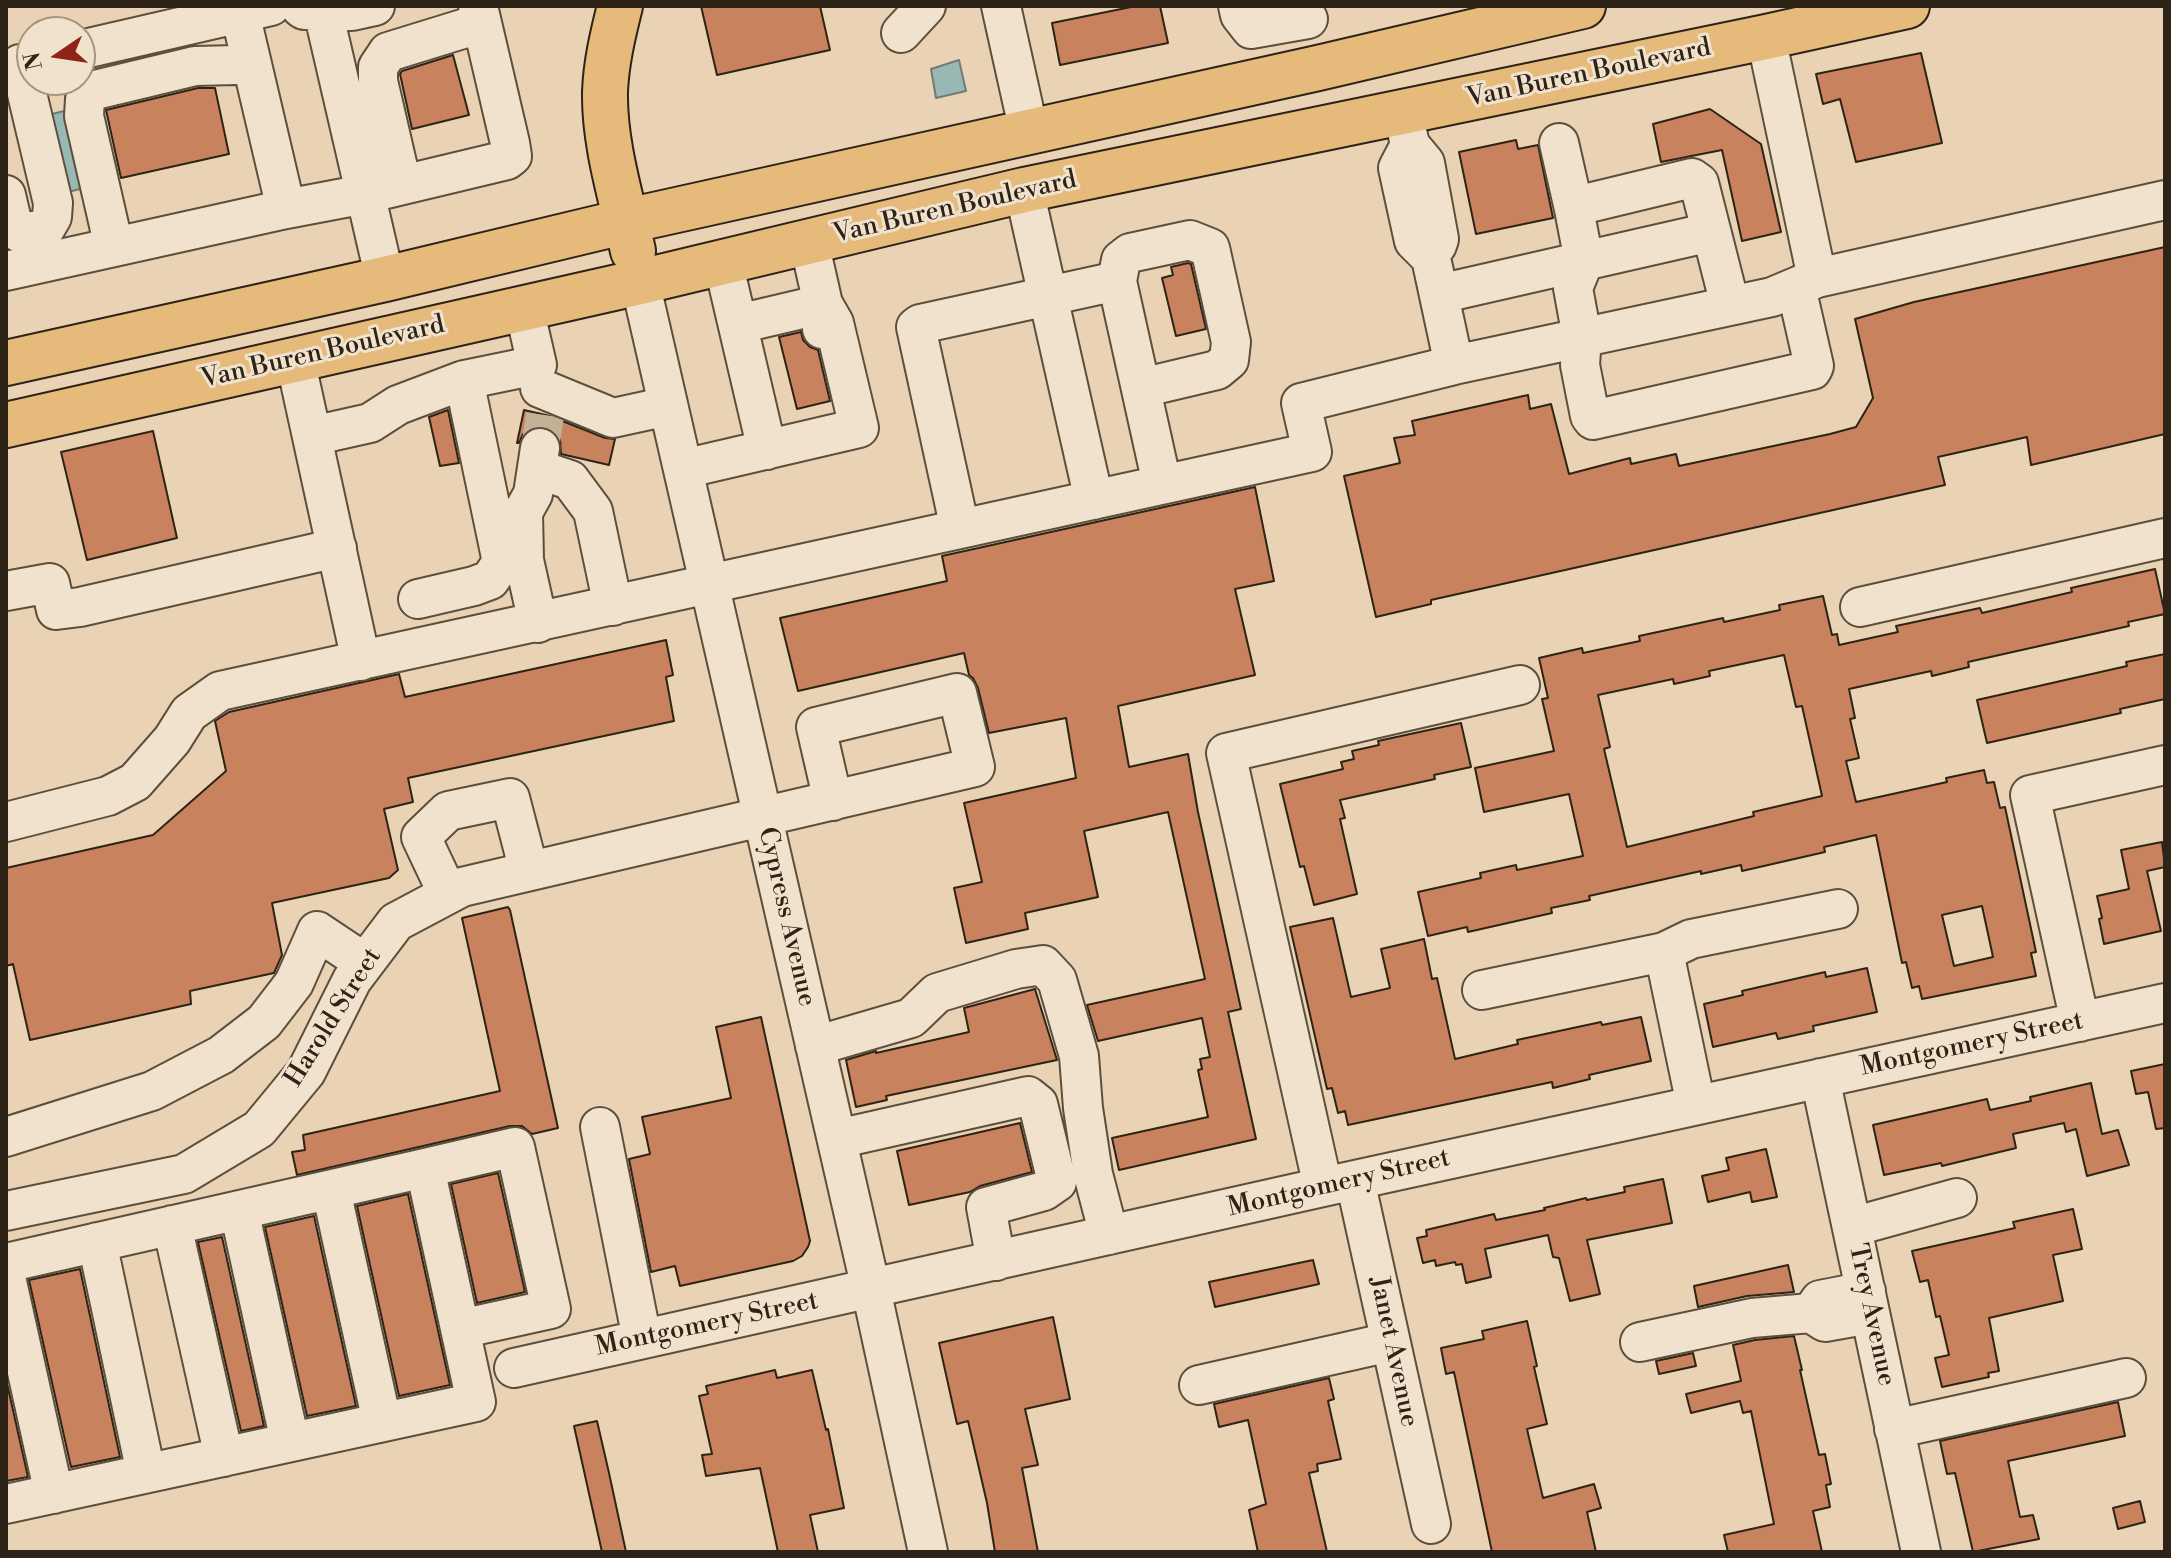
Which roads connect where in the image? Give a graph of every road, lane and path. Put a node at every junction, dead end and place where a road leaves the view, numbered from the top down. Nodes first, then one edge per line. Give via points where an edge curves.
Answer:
1 (375, 6) edge
2 (620, 6) edge
3 (1238, 6) edge
4 (1580, 6) edge
5 (1907, 6) edge
6 (311, 8) edge
7 (1009, 8) edge
8 (256, 10) edge
9 (480, 14) edge
10 (1308, 19) dead end
11 (1766, 37) junction
12 (96, 46) edge
13 (1393, 51) junction
14 (251, 62) junction
15 (27, 96) edge
16 (1407, 128) junction
17 (1029, 132) junction
18 (1559, 143) dead end
19 (402, 185) junction
20 (1024, 190) junction
21 (365, 194) junction
22 (6, 195) edge
23 (2165, 200) edge
24 (286, 209) junction
25 (1574, 209) junction
26 (627, 221) junction
27 (1711, 232) junction
28 (809, 242) junction
29 (114, 247) junction
30 (1584, 261) junction
31 (723, 262) junction
32 (6, 271) edge
33 (1435, 276) junction
34 (385, 279) junction
35 (1117, 281) junction
36 (640, 282) junction
37 (1807, 282) junction
38 (1048, 295) junction
39 (823, 304) junction
40 (1730, 305) junction
41 (524, 308) junction
42 (738, 324) junction
43 (149, 330) junction
44 (1582, 337) junction
45 (295, 359) junction
46 (6, 363) edge
47 (1454, 365) junction
48 (464, 380) junction
49 (6, 390) edge
50 (1143, 398) junction
51 (668, 406) junction
52 (540, 417) junction
53 (6, 425) edge
54 (312, 436) junction
55 (783, 446) junction
56 (683, 469) junction
57 (1162, 484) junction
58 (1094, 500) junction
59 (960, 529) junction
60 (2165, 538) edge
61 (337, 548) junction
62 (709, 585) junction
63 (6, 591) edge
64 (418, 599) dead end
65 (613, 606) junction
66 (1860, 607) dead end
67 (538, 623) junction
68 (361, 661) junction
69 (1520, 685) dead end
70 (2165, 765) edge
71 (833, 801) dead end
72 (763, 818) junction
73 (6, 822) edge
74 (529, 871) junction
75 (448, 894) junction
76 (1838, 909) dead end
77 (1664, 952) junction
78 (365, 963) junction
79 (1482, 990) dead end
80 (2165, 1003) edge
81 (2080, 1022) junction
82 (815, 1046) junction
83 (1820, 1078) junction
84 (1696, 1105) junction
85 (600, 1127) dead end
86 (6, 1137) edge
87 (837, 1139) junction
88 (425, 1168) junction
89 (1339, 1184) junction
90 (331, 1190) junction
91 (1957, 1198) dead end
92 (239, 1210) junction
93 (6, 1211) edge
94 (172, 1225) junction
95 (1852, 1227) junction
96 (1109, 1235) junction
97 (97, 1242) junction
98 (996, 1261) junction
99 (6, 1263) edge
100 (6, 1277) edge
101 (871, 1289) junction
102 (1868, 1302) junction
103 (460, 1329) junction
104 (642, 1339) junction
105 (1390, 1342) junction
106 (1640, 1342) dead end
107 (514, 1368) dead end
108 (2126, 1378) dead end
109 (1199, 1385) dead end
110 (382, 1422) junction
111 (1894, 1429) junction
112 (290, 1442) junction
113 (224, 1457) junction
114 (146, 1473) junction
115 (54, 1494) junction
116 (6, 1504) edge
117 (1431, 1524) dead end
118 (928, 1552) edge
119 (1921, 1552) edge

1 - 6 street via 352,11
2 - 26 main road via 605,93
3 - 10 street via 1251,29
4 - 13 main road
5 - 11 main road, Van Buren Boulevard
6 - 21 street
7 - 17 street
8 - 12 street
8 - 14 street
9 - 19 street via 388,52 378,67
9 - 19 street via 512,156
11 - 16 main road, Van Buren Boulevard
11 - 37 street
13 - 16 main road
13 - 17 main road
14 - 24 street
14 - 29 street via 195,66 91,91 85,99 84,116
15 - 22 street via 53,203 45,229 20,233
16 - 20 main road, Van Buren Boulevard
16 - 33 street via 1425,163 1437,224
17 - 26 main road
18 - 25 street
19 - 21 street
20 - 28 main road, Van Buren Boulevard
20 - 38 street
21 - 24 street
21 - 34 street
23 - 37 street
24 - 29 street
25 - 27 street via 1692,178 1699,183
25 - 30 street
26 - 34 main road
26 - 36 main road
27 - 30 street
27 - 40 street
28 - 31 main road, Van Buren Boulevard
28 - 39 street
29 - 32 street
30 - 33 street
30 - 44 street via 1573,288
31 - 36 main road, Van Buren Boulevard
31 - 42 street
33 - 47 street
34 - 43 main road
35 - 38 street
35 - 50 street
35 - 50 street via 1121,260 1130,253 1190,240 1210,248 1231,342 1224,379 1212,391
36 - 41 main road, Van Buren Boulevard
36 - 51 street, Cypress Avenue
37 - 40 street via 1772,297
37 - 44 street via 1814,366 1807,373 1593,420 1580,365
38 - 58 street
38 - 59 street via 916,327
39 - 42 street
39 - 55 street via 834,323 859,428
40 - 44 street
41 - 45 main road, Van Buren Boulevard
41 - 52 street
42 - 55 street
43 - 46 main road
43 - 49 main road via 86,372
44 - 47 street
45 - 53 main road, Van Buren Boulevard
45 - 54 street
47 - 57 street via 1301,403 1312,452
48 - 52 street
48 - 54 street via 398,405 370,423
48 - 64 street via 502,562 490,580
50 - 57 street
51 - 52 street via 613,418
51 - 56 street, Cypress Avenue
52 - 65 street via 570,480 593,511
52 - 67 street via 533,494 523,512 524,560
54 - 61 street
55 - 56 street
56 - 62 street, Cypress Avenue
57 - 58 street
58 - 59 street
59 - 62 street
60 - 66 street
61 - 63 street via 56,610 50,583
61 - 68 street
62 - 65 street
62 - 72 street, Cypress Avenue
65 - 67 street
67 - 68 street
68 - 73 street via 220,691 189,713 135,782 108,796
69 - 89 street, Janet Avenue via 1226,753
70 - 81 street via 2030,795
71 - 72 street, Harold Street
72 - 74 street, Harold Street
72 - 82 street, Cypress Avenue
74 - 75 street, Harold Street
74 - 75 street via 510,798 448,811 421,837
75 - 78 street, Harold Street via 396,922
76 - 77 street via 1691,939
77 - 79 street
77 - 84 street
78 - 86 street via 317,931 294,983 264,1022 221,1055 152,1091
78 - 93 street, Harold Street via 306,1072 259,1129 184,1174
80 - 81 street, Montgomery Street
81 - 83 street, Montgomery Street
82 - 87 street, Cypress Avenue
82 - 96 street via 911,1018 937,993 1043,965 1057,980 1079,1056 1093,1174
83 - 84 street, Montgomery Street
83 - 95 street, Trey Avenue
84 - 89 street, Montgomery Street
85 - 104 street
87 - 98 street via 1028,1096 1038,1104 1057,1182 1044,1191 986,1207
87 - 101 street, Cypress Avenue
88 - 90 street
88 - 103 street
88 - 103 street via 515,1147 551,1309
89 - 96 street, Montgomery Street
89 - 105 street, Janet Avenue
90 - 92 street
90 - 110 street
91 - 95 street
92 - 94 street
92 - 112 street
94 - 97 street
94 - 113 street
95 - 102 street, Trey Avenue
96 - 98 street, Montgomery Street
97 - 99 street
97 - 114 street
98 - 101 street, Montgomery Street
100 - 115 street
101 - 104 street, Montgomery Street
101 - 118 street, Cypress Avenue
102 - 106 street via 1820,1300 1811,1313 1752,1318
102 - 111 street, Trey Avenue
103 - 110 street via 476,1402
104 - 107 street, Montgomery Street
105 - 109 street
105 - 117 street, Janet Avenue
108 - 111 street
110 - 112 street
111 - 119 street, Trey Avenue
112 - 113 street
113 - 114 street
114 - 115 street
115 - 116 street

